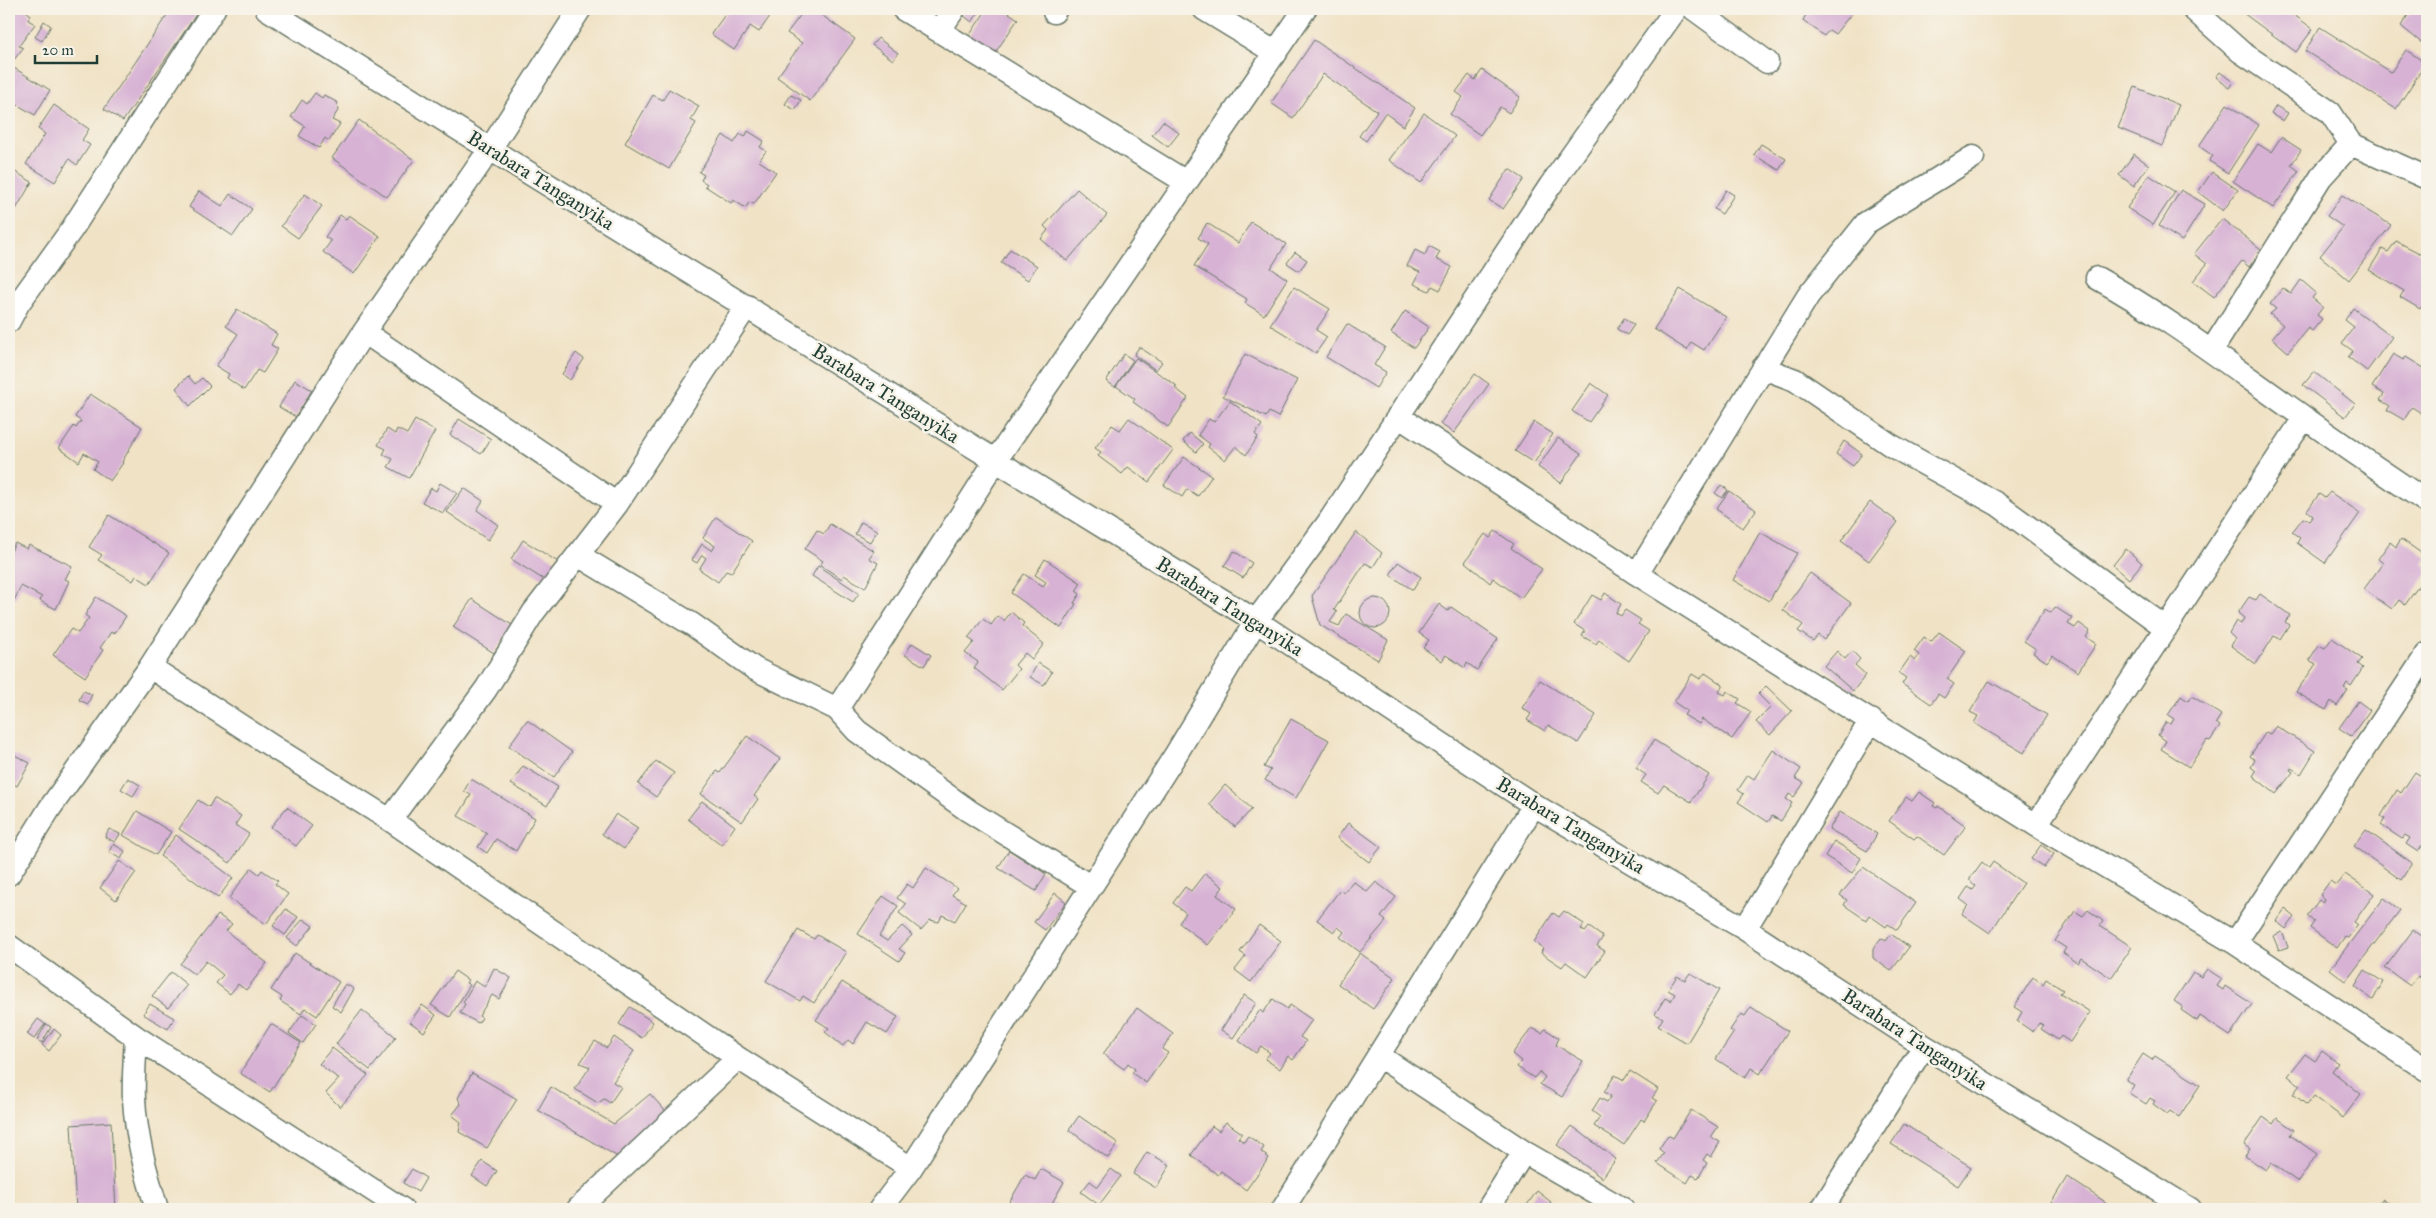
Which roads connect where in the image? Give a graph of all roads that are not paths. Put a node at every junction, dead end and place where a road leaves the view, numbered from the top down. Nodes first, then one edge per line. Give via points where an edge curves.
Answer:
1 (214, 9) edge
2 (267, 9) edge
3 (580, 9) edge
4 (902, 9) edge
5 (954, 9) edge
6 (1204, 9) edge
7 (1305, 9) edge
8 (1676, 9) edge
9 (1694, 9) edge
10 (2193, 9) edge
11 (939, 32) junction
12 (1276, 53) junction
13 (1767, 62) dead end
14 (2351, 144) junction
15 (490, 149) junction
16 (1973, 157) dead end
17 (2427, 178) edge
18 (1186, 182) junction
19 (2097, 278) dead end
20 (747, 306) junction
21 (9, 321) edge
22 (364, 332) junction
23 (2212, 350) junction
24 (1763, 368) junction
25 (1398, 416) junction
26 (2304, 418) junction
27 (996, 460) junction
28 (2427, 502) edge
29 (617, 504) junction
30 (578, 555) junction
31 (1637, 574) junction
32 (1256, 621) junction
33 (2166, 628) junction
34 (2427, 654) edge
35 (150, 667) junction
36 (836, 709) junction
37 (1871, 720) junction
38 (1534, 805) junction
39 (390, 820) junction
40 (2036, 825) junction
41 (9, 874) edge
42 (1090, 886) junction
43 (1745, 929) junction
44 (2236, 943) junction
45 (9, 946) edge
46 (136, 1037) junction
47 (1924, 1046) junction
48 (1379, 1056) junction
49 (738, 1058) junction
50 (2427, 1070) edge
51 (1524, 1152) junction
52 (912, 1168) junction
53 (2166, 1203) edge
54 (157, 1209) edge
55 (402, 1209) edge
56 (578, 1209) edge
57 (880, 1209) edge
58 (1283, 1209) edge
59 (1488, 1209) edge
60 (1623, 1209) edge
61 (1822, 1209) edge
62 (2190, 1209) edge

1 - 21 street
2 - 15 street, Barabara Tanganyika
3 - 15 street
4 - 11 street
5 - 11 street
6 - 12 street
7 - 12 street
8 - 25 street via 1550,186
9 - 13 street
10 - 14 street via 2241,52 2330,112
11 - 18 street
12 - 18 street
14 - 17 street
14 - 23 street via 2321,177
15 - 20 street, Barabara Tanganyika
15 - 22 street
16 - 24 street via 1866,223 1808,296
18 - 27 street
19 - 23 street via 2137,300
20 - 27 street, Barabara Tanganyika
20 - 29 street
22 - 29 street
22 - 35 street
23 - 26 street
24 - 31 street
24 - 33 street via 1795,380 1892,446 1997,504
25 - 31 street
25 - 32 street via 1328,523
26 - 28 street
26 - 33 street
27 - 32 street, Barabara Tanganyika
27 - 36 street
29 - 30 street
30 - 36 street via 693,625 755,669
30 - 39 street via 533,614 486,689
31 - 37 street
32 - 38 street, Barabara Tanganyika
32 - 42 street via 1176,754
33 - 40 street
34 - 44 street
35 - 39 street
35 - 41 street via 50,808
36 - 42 street via 857,731 969,811
37 - 40 street
37 - 43 street
38 - 43 street, Barabara Tanganyika
38 - 48 street
39 - 49 street
40 - 44 street
42 - 52 street
43 - 47 street, Barabara Tanganyika
44 - 50 street
45 - 46 street
46 - 54 street via 134,1098 137,1129
46 - 55 street
47 - 53 street, Barabara Tanganyika
47 - 61 street
48 - 51 street
48 - 58 street
49 - 52 street
49 - 56 street
51 - 59 street
51 - 60 street
52 - 57 street
53 - 62 street, Barabara Tanganyika

